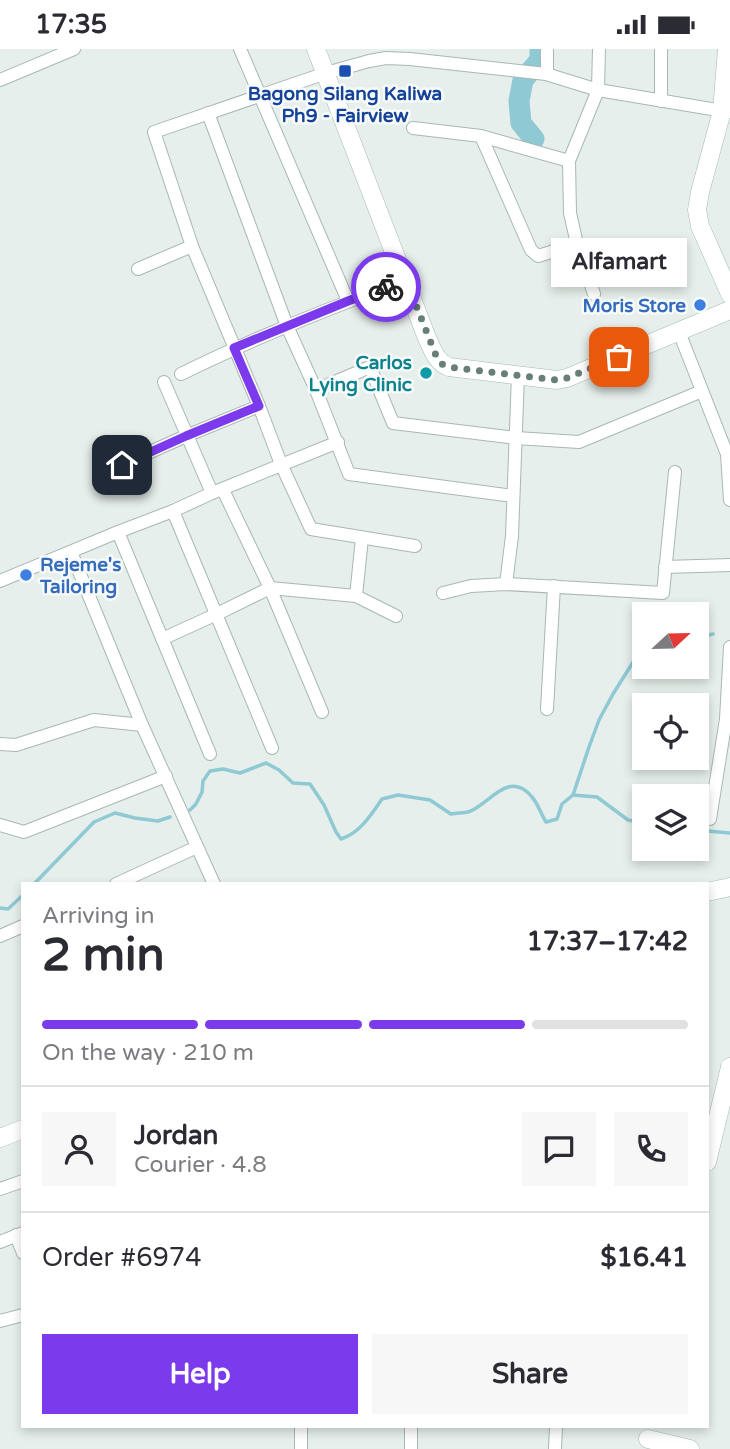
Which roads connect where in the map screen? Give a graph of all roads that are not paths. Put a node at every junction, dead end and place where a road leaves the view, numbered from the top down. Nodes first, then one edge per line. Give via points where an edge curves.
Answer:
1 (74, 49) edge
2 (240, 49) edge
3 (316, 49) edge
4 (547, 49) edge
5 (599, 49) edge
6 (661, 49) edge
7 (727, 49) edge
8 (410, 54) edge
9 (45, 55) edge
10 (366, 55) edge
11 (326, 73) junction
12 (547, 74) junction
13 (0, 80) edge
14 (598, 90) junction
15 (259, 97) junction
16 (661, 101) junction
17 (726, 112) edge
18 (208, 113) junction
19 (413, 128) dead end
20 (481, 136) junction
21 (569, 161) junction
22 (577, 244) junction
23 (192, 246) junction
24 (138, 269) dead end
25 (406, 280) junction
26 (594, 294) dead end
27 (730, 294) edge
28 (348, 301) junction
29 (730, 310) edge
30 (287, 326) junction
31 (679, 332) junction
32 (234, 348) junction
33 (181, 374) dead end
34 (518, 375) junction
35 (164, 382) dead end
36 (316, 390) junction
37 (702, 391) junction
38 (259, 406) junction
39 (186, 436) junction
40 (516, 438) junction
41 (338, 442) junction
42 (281, 464) junction
43 (675, 472) dead end
44 (101, 474) dead end
45 (217, 491) junction
46 (513, 496) junction
47 (730, 500) edge
48 (173, 511) junction
49 (118, 532) junction
50 (362, 538) junction
51 (415, 546) dead end
52 (71, 552) junction
53 (730, 565) edge
54 (665, 566) junction
55 (0, 581) edge
56 (506, 584) junction
57 (554, 586) junction
58 (270, 588) junction
59 (443, 593) dead end
60 (356, 596) junction
61 (216, 614) junction
62 (396, 616) dead end
63 (162, 639) junction
64 (730, 647) edge
65 (547, 709) dead end
66 (322, 712) dead end
67 (142, 725) junction
68 (0, 744) edge
69 (272, 748) dead end
70 (210, 754) dead end
71 (166, 776) junction
72 (710, 819) dead end
73 (0, 825) edge
74 (197, 847) junction
75 (120, 882) edge
76 (213, 882) edge
77 (730, 887) edge
78 (709, 892) edge
79 (21, 927) edge
80 (0, 936) edge
81 (730, 1067) edge
82 (21, 1130) edge
83 (0, 1138) edge
84 (709, 1154) edge
85 (21, 1182) edge
86 (0, 1189) edge
87 (19, 1234) edge
88 (0, 1242) edge
89 (21, 1316) edge
90 (0, 1321) edge
91 (302, 1428) edge
92 (411, 1428) edge
93 (556, 1428) edge
94 (648, 1438) edge
95 (301, 1449) edge
96 (411, 1449) edge
97 (555, 1449) edge
98 (690, 1449) edge

1 - 9 street
2 - 15 street
3 - 11 street
4 - 12 street
5 - 14 street
6 - 16 street
7 - 17 street
8 - 10 street
8 - 12 street
9 - 13 street
10 - 11 street
11 - 15 street
11 - 25 street
12 - 14 street
14 - 16 street
14 - 21 street
15 - 18 street
15 - 28 street
16 - 17 street
17 - 27 street via 697,209 699,226
18 - 23 street via 154,132
18 - 30 street
19 - 20 street
20 - 21 street
20 - 22 street via 531,250 538,256
21 - 22 street via 570,213
22 - 26 street
23 - 24 street
23 - 32 street
25 - 28 street
25 - 34 street via 427,338 442,364
28 - 30 street
29 - 31 street
30 - 32 street
30 - 36 street
31 - 34 street via 567,378
31 - 37 street
32 - 33 street
32 - 38 street
34 - 40 street
35 - 39 street
36 - 40 street via 370,366 393,423
36 - 41 street
37 - 40 street via 579,442
37 - 47 street via 727,454
38 - 39 street
38 - 42 street
39 - 44 street
39 - 45 street
40 - 46 street
41 - 42 street
41 - 46 street via 349,474
42 - 45 street
42 - 50 street via 311,529
43 - 54 street
45 - 48 street
45 - 58 street
46 - 56 street
48 - 49 street
48 - 61 street
49 - 52 street
49 - 63 street
50 - 51 street
50 - 60 street
52 - 55 street
52 - 67 street
53 - 54 street
54 - 57 street via 663,593
56 - 57 street
56 - 59 street
57 - 65 street
58 - 60 street
58 - 61 street
58 - 66 street
60 - 62 street
61 - 63 street
61 - 69 street
63 - 70 street
64 - 72 street via 726,719
67 - 68 street via 94,720 16,745
67 - 71 street
71 - 73 street via 24,832
71 - 74 street
74 - 75 street
74 - 76 street
77 - 78 street
79 - 80 street
81 - 84 street
82 - 83 street
85 - 86 street
87 - 88 street
89 - 90 street
91 - 95 street
92 - 96 street
93 - 97 street
94 - 98 street

